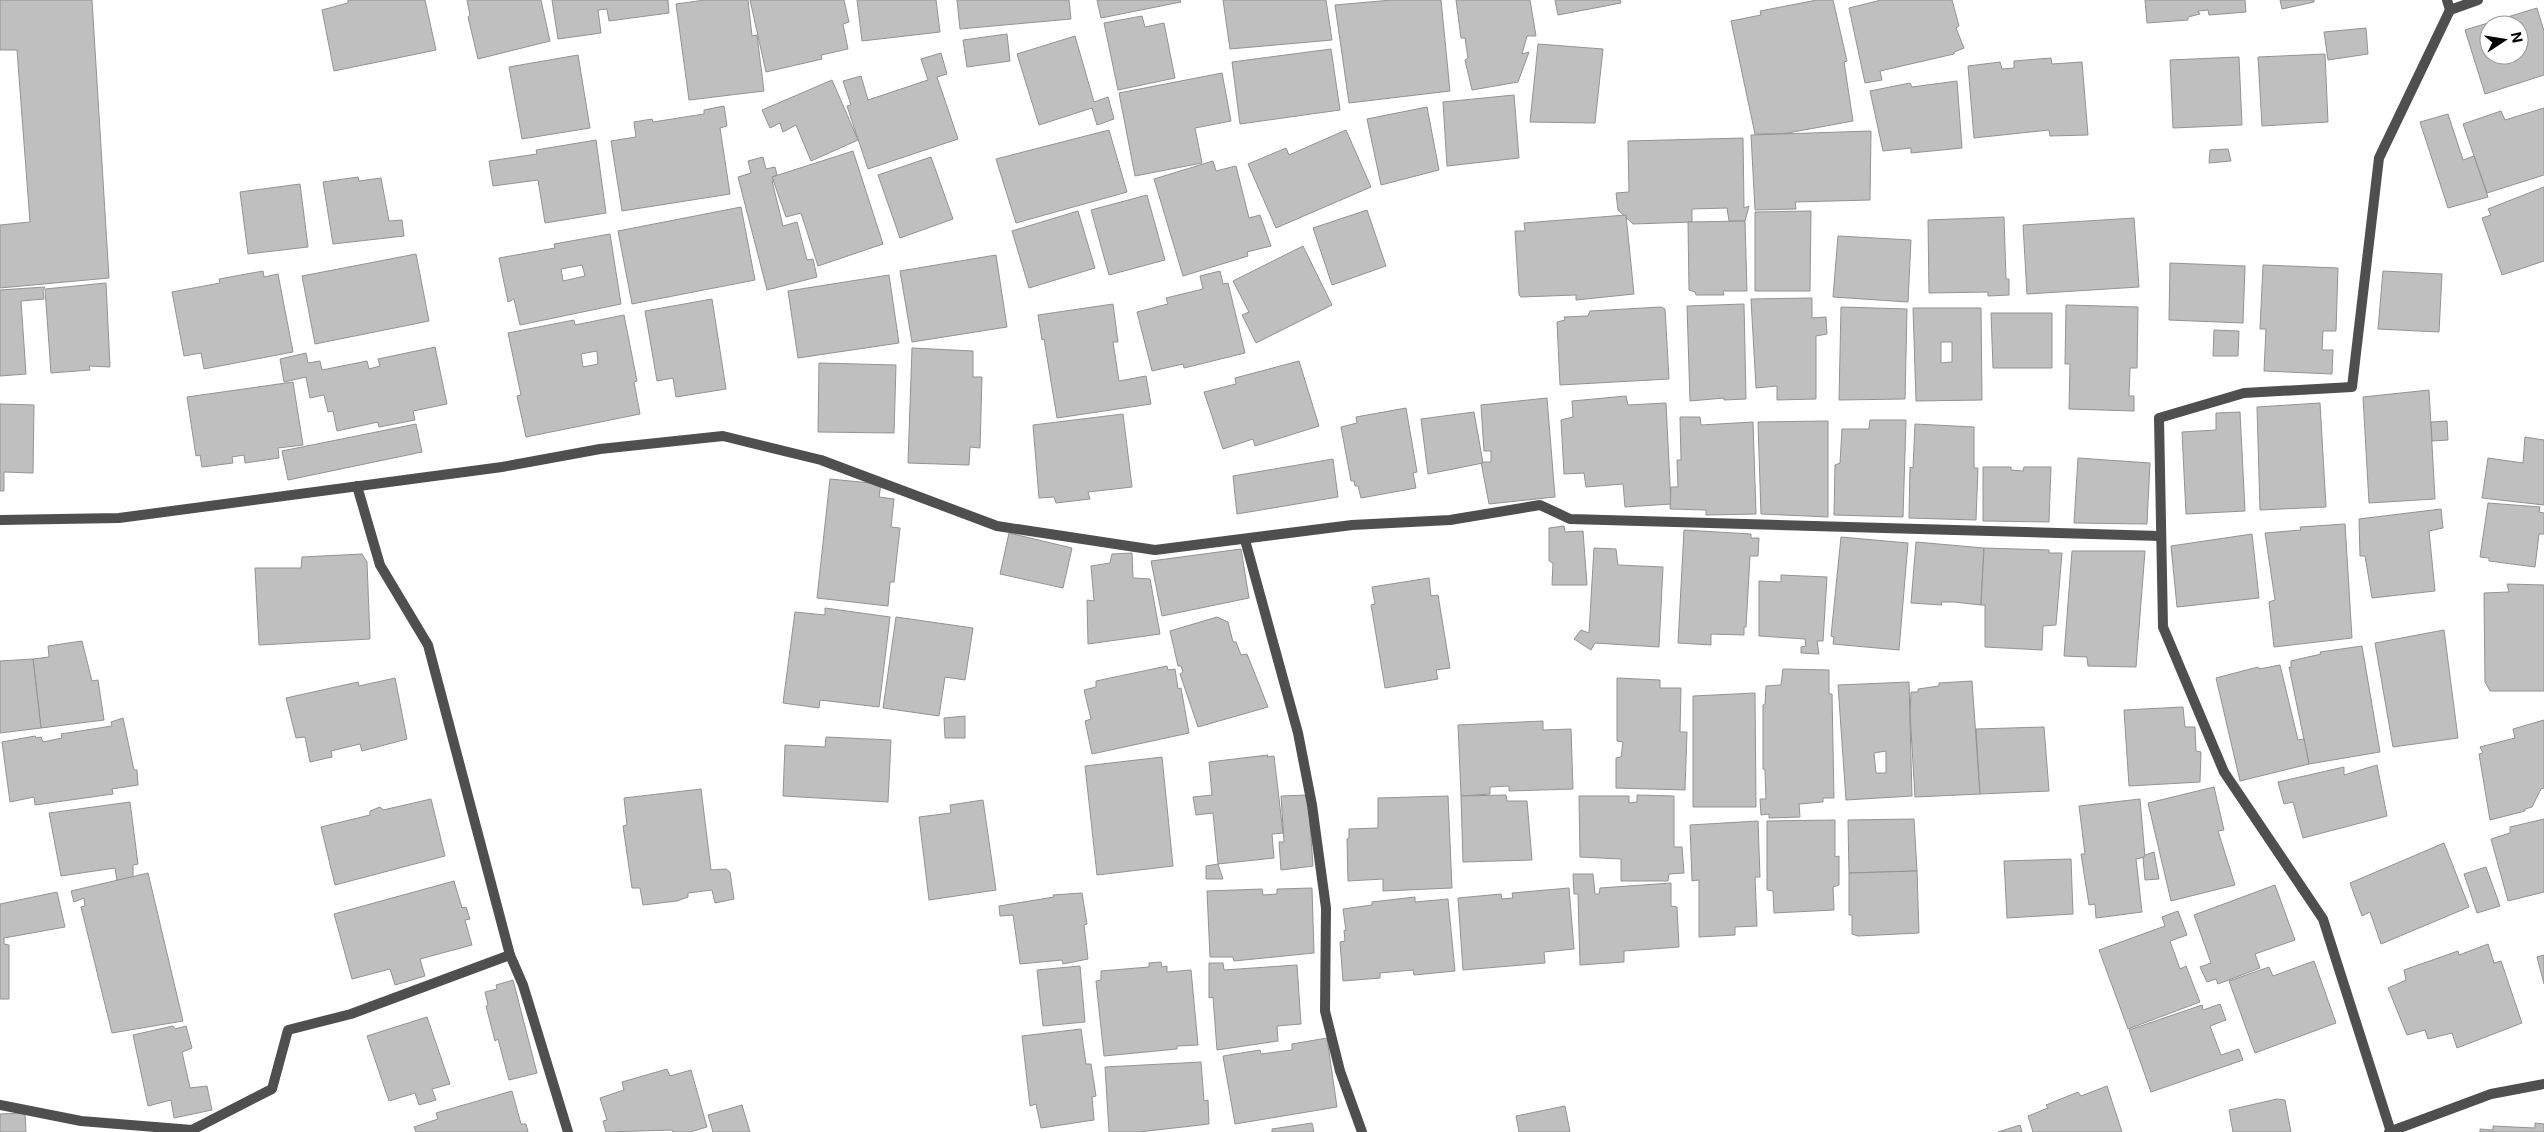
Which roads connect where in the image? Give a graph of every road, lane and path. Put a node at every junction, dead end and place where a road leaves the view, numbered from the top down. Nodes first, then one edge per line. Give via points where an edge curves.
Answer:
1 (2478, 0) edge
2 (2448, 5) edge
3 (357, 486) junction
4 (0, 520) edge
5 (2160, 536) junction
6 (1246, 540) junction
7 (510, 955) junction
8 (2544, 1084) edge
9 (0, 1105) edge
10 (568, 1132) edge
11 (1362, 1132) edge
12 (2390, 1132) edge

1 - 2 street
2 - 5 street via 2379,158 2352,387 2244,393 2159,418
3 - 4 street via 119,518
3 - 6 street via 502,467 600,449 723,436 821,460 997,526 1155,550
3 - 7 street via 380,565 428,645
5 - 6 street via 1570,518 1540,506 1450,520 1352,525
5 - 12 street via 2163,627 2224,772 2323,919
6 - 11 street via 1298,733 1326,908 1325,1011 1340,1072
7 - 9 street via 351,1014 288,1030 272,1089 192,1130 81,1121
7 - 10 street via 523,985
8 - 12 street via 2491,1094

